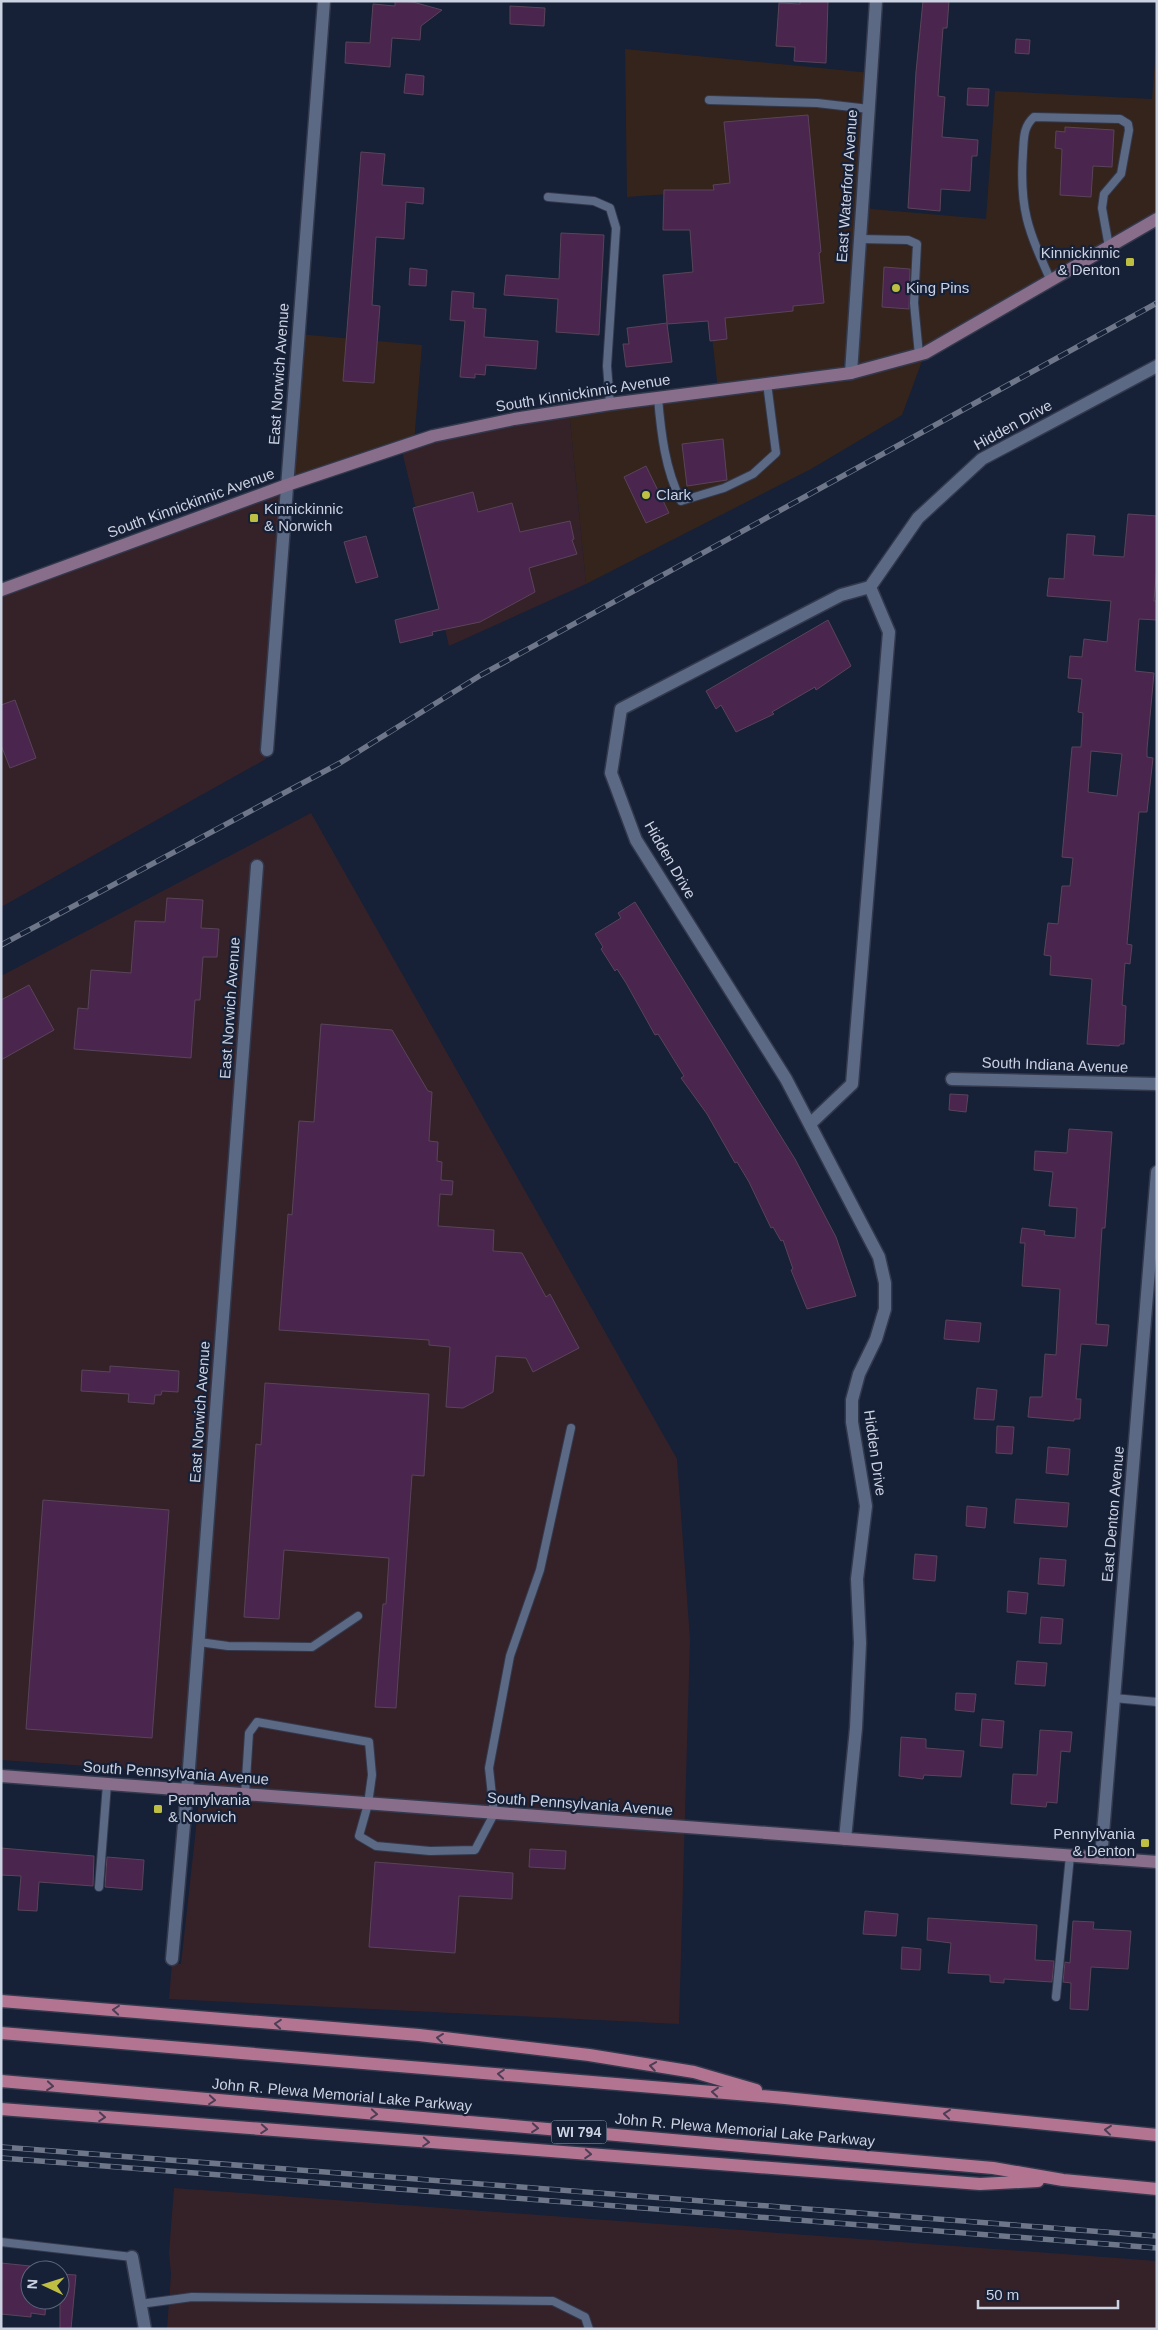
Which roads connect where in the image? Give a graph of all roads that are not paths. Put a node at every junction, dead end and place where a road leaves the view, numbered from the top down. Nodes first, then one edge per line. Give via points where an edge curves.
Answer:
1 (324, 1) edge
2 (876, 1) edge
3 (709, 100) dead end
4 (869, 109) junction
5 (548, 197) dead end
6 (1157, 220) edge
7 (860, 239) junction
8 (1109, 247) junction
9 (1051, 281) junction
10 (919, 355) junction
11 (1157, 366) edge
12 (851, 373) junction
13 (767, 384) junction
14 (658, 398) junction
15 (610, 404) junction
16 (287, 485) junction
17 (870, 587) junction
18 (1, 590) edge
19 (267, 750) dead end
20 (258, 866) dead end
21 (952, 1079) dead end
22 (1157, 1084) edge
23 (810, 1124) junction
24 (1157, 1172) edge
25 (571, 1428) dead end
26 (358, 1616) dead end
27 (199, 1642) junction
28 (1114, 1698) junction
29 (1157, 1702) edge
30 (1, 1776) edge
31 (107, 1784) junction
32 (187, 1791) junction
33 (245, 1795) junction
34 (368, 1804) junction
35 (494, 1814) junction
36 (845, 1839) junction
37 (1070, 1856) junction
38 (1101, 1858) junction
39 (1157, 1862) edge
40 (99, 1887) dead end
41 (172, 1960) dead end
42 (1056, 1997) dead end
43 (1, 2001) edge
44 (1, 2033) edge
45 (1, 2081) edge
46 (785, 2098) junction
47 (1, 2109) edge
48 (1157, 2135) edge
49 (1063, 2180) junction
50 (1157, 2190) edge
51 (1, 2242) edge
52 (132, 2257) joint
53 (140, 2304) junction
54 (145, 2329) edge
55 (589, 2329) edge

1 - 16 street, East Norwich Avenue
2 - 4 street, East Waterford Avenue
3 - 4 lane via 817,103
4 - 7 street, East Waterford Avenue
5 - 15 lane via 594,201 610,208 616,228 607,366
6 - 8 street, South Kinnickinnic Avenue
7 - 10 lane via 908,240 917,244 914,303
7 - 12 street, East Waterford Avenue
8 - 9 street, South Kinnickinnic Avenue
8 - 9 lane via 1102,208 1104,194 1121,174 1128,124 1120,119 1034,117 1025,130 1022,195 1031,238
9 - 10 street, South Kinnickinnic Avenue
10 - 12 street, South Kinnickinnic Avenue
11 - 17 street, Hidden Drive via 982,459 918,518
12 - 13 street, South Kinnickinnic Avenue
13 - 14 street, South Kinnickinnic Avenue
13 - 14 lane via 776,452 753,474 724,488 682,501 672,483 661,432
14 - 15 street, South Kinnickinnic Avenue
15 - 16 street, South Kinnickinnic Avenue via 433,436
16 - 18 street, South Kinnickinnic Avenue
16 - 19 street, East Norwich Avenue
17 - 23 street via 889,632 852,1084
17 - 23 street, Hidden Drive via 841,595 621,709 611,773 636,840 786,1080
20 - 27 street, East Norwich Avenue
21 - 22 street, South Indiana Avenue
23 - 36 street, Hidden Drive via 879,1258 885,1284 886,1309 859,1374 852,1400 852,1422 866,1506 857,1579 859,1662 856,1728
24 - 28 street, East Denton Avenue
25 - 35 lane via 540,1570 510,1656 489,1768
26 - 27 lane via 312,1647 228,1646
27 - 32 street, East Norwich Avenue
28 - 29 lane
28 - 38 street, East Denton Avenue
30 - 31 street, South Pennsylvania Avenue
31 - 32 street, South Pennsylvania Avenue
31 - 40 lane
32 - 33 street, South Pennsylvania Avenue
32 - 41 street, East Norwich Avenue
33 - 34 street, South Pennsylvania Avenue
33 - 34 lane via 249,1733 257,1722 369,1742 372,1775
34 - 35 street, South Pennsylvania Avenue
34 - 35 lane via 359,1836 376,1846 430,1851 475,1850
35 - 36 street, South Pennsylvania Avenue
36 - 37 street, South Pennsylvania Avenue
37 - 38 street, South Pennsylvania Avenue
37 - 42 lane
38 - 39 street, South Pennsylvania Avenue
46 -> 43 main road via 694,2072 589,2056 419,2035
46 -> 44 main road
45 -> 49 main road, John R. Plewa Memorial Lake Parkway / WI 794 via 992,2168
48 -> 46 main road
47 -> 49 main road via 980,2184
49 - 50 main road, John R. Plewa Memorial Lake Parkway / WI 794
51 - 52 lane
52 - 53 street
53 - 54 street
53 - 55 lane via 192,2297 553,2301 585,2317

